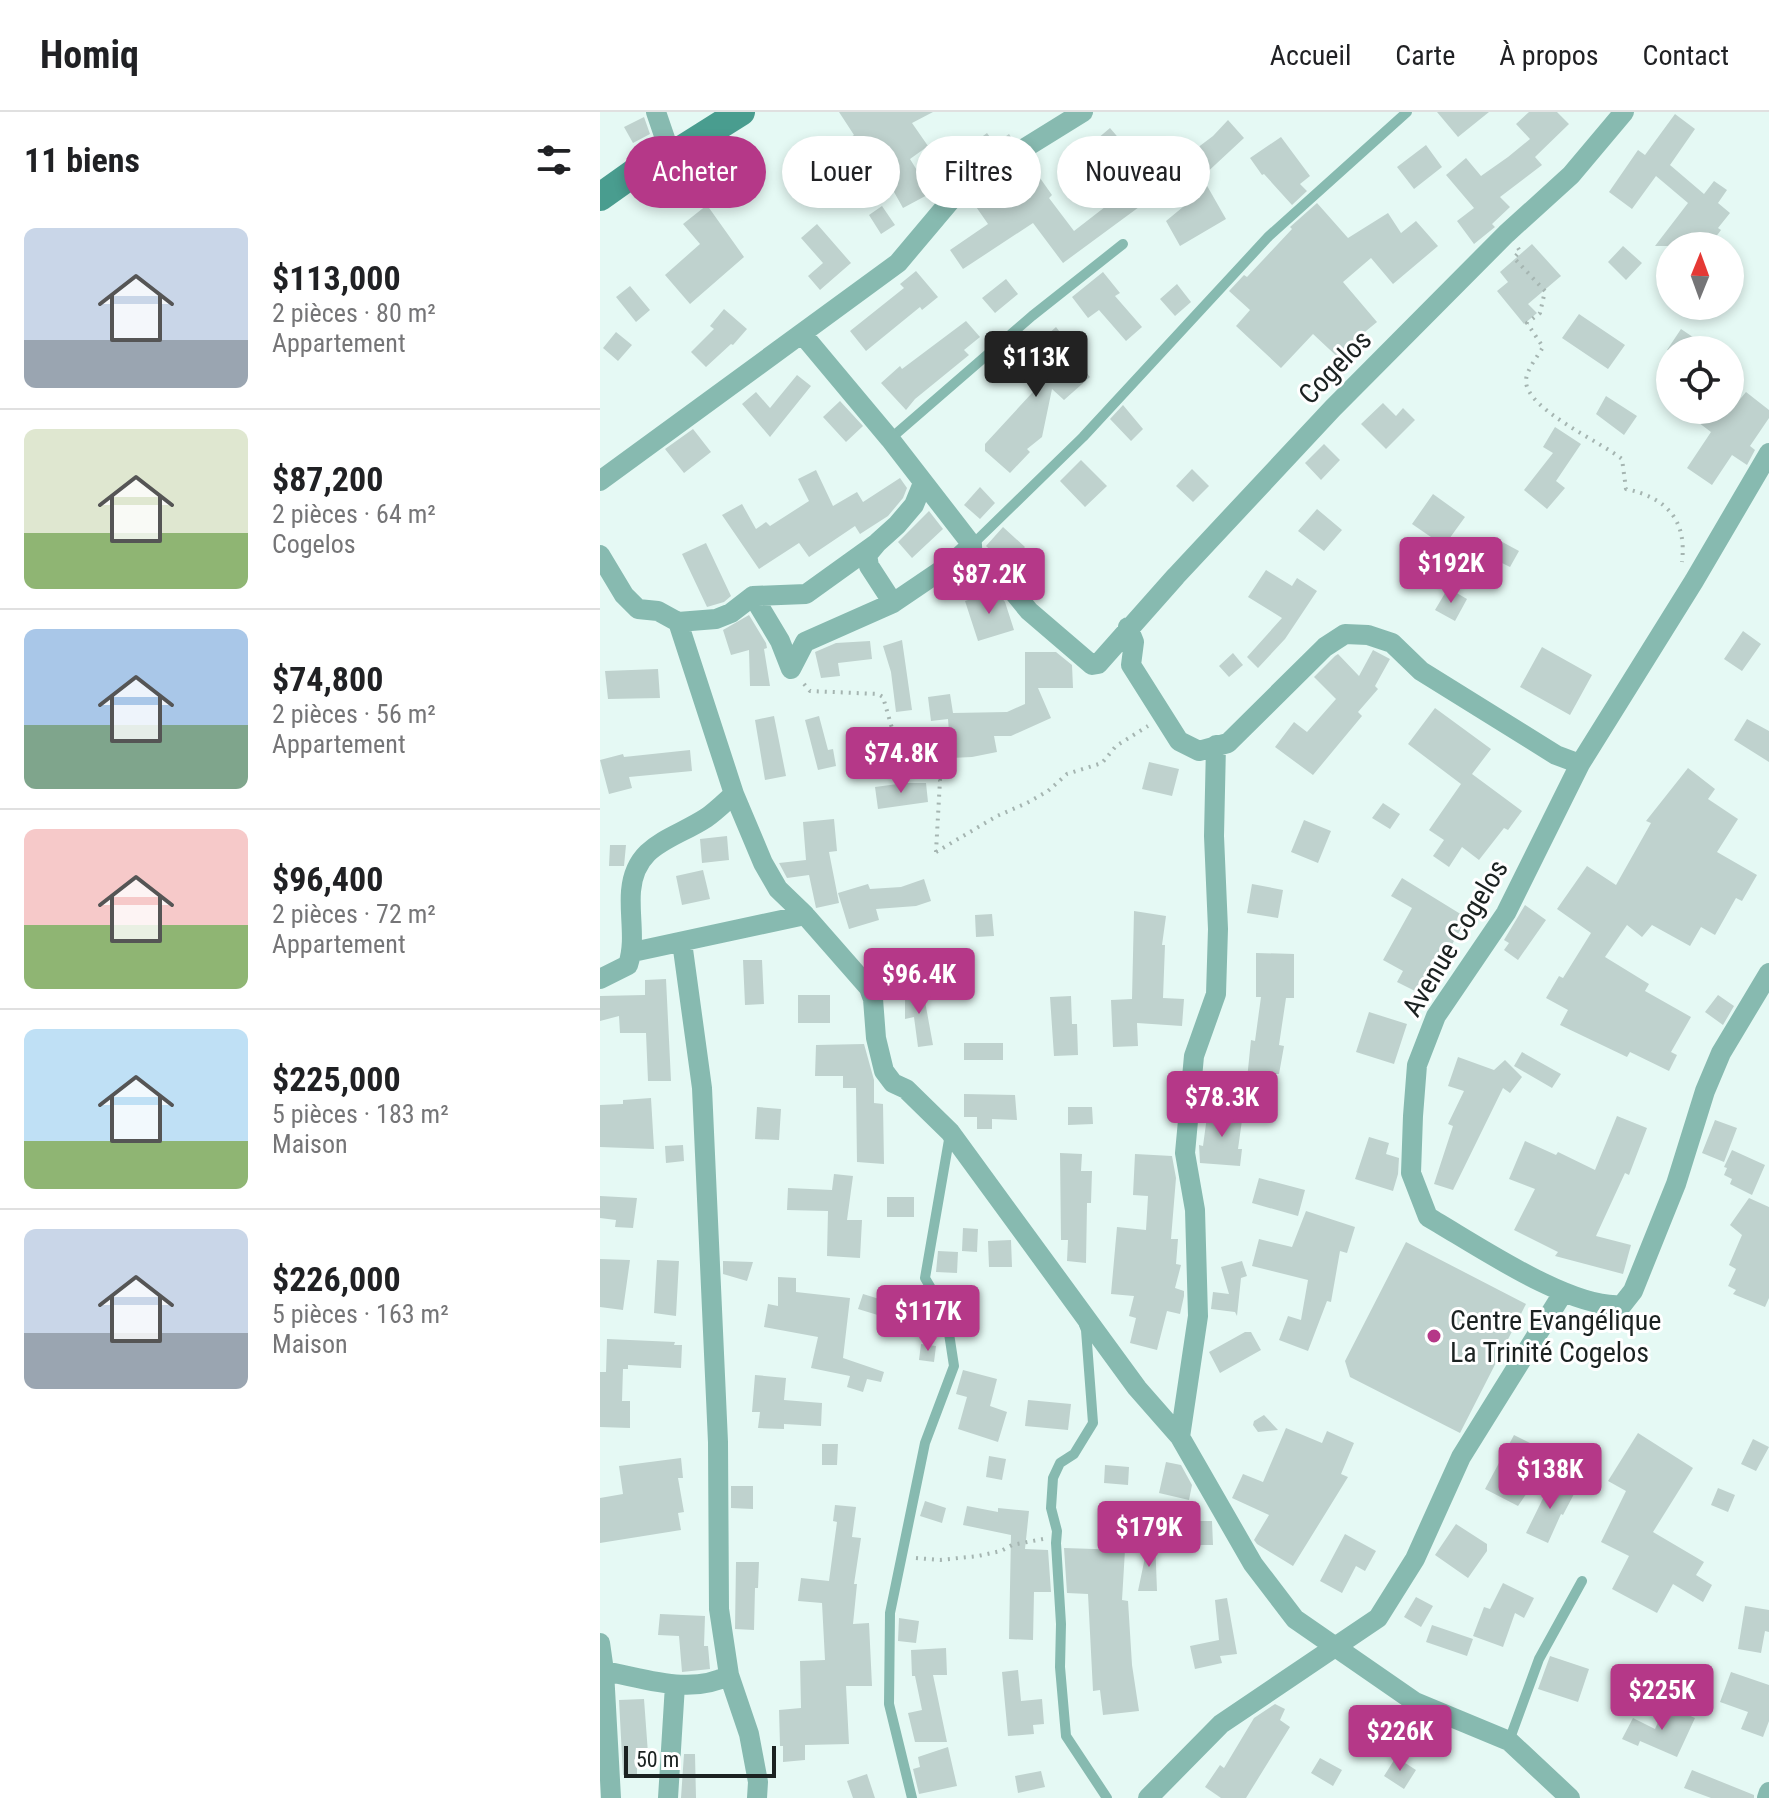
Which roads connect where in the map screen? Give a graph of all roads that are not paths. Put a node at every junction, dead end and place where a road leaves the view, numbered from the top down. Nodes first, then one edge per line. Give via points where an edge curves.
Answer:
1 (656, 112) edge
2 (741, 112) edge
3 (1083, 112) edge
4 (1407, 112) edge
5 (1624, 112) edge
6 (664, 136) edge
7 (703, 136) edge
8 (624, 180) edge
9 (600, 197) edge
10 (1123, 244) dead end
11 (803, 335) junction
12 (890, 439) junction
13 (1769, 453) edge
14 (600, 481) edge
15 (923, 483) junction
16 (877, 543) junction
17 (972, 545) junction
18 (600, 555) edge
19 (753, 596) junction
20 (893, 603) junction
21 (678, 622) junction
22 (1128, 627) junction
23 (1216, 745) junction
24 (1580, 764) junction
25 (734, 794) junction
26 (805, 915) junction
27 (682, 942) junction
28 (633, 952) junction
29 (1769, 973) edge
30 (600, 979) edge
31 (950, 1132) junction
32 (1063, 1289) junction
33 (1563, 1293) junction
34 (1180, 1437) junction
35 (1582, 1581) dead end
36 (600, 1643) edge
37 (1335, 1648) junction
38 (604, 1671) junction
39 (729, 1675) junction
40 (675, 1685) junction
41 (1509, 1741) junction
42 (611, 1798) edge
43 (668, 1798) edge
44 (757, 1798) edge
45 (912, 1798) edge
46 (1107, 1798) edge
47 (1148, 1798) edge
48 (1570, 1798) edge

1 - 6 street
2 - 7 street
3 - 11 street via 962,187 898,263
4 - 17 lane via 1269,236 1083,437
5 - 22 street, Cogelos via 1571,175 1333,408
8 - 9 street
10 - 12 lane
11 - 12 street
11 - 14 street
12 - 15 street
13 - 24 street, Avenue Cogelos
15 - 16 street via 914,505
15 - 17 street
16 - 19 street via 806,594
16 - 20 street via 867,555 869,566
17 - 20 street
17 - 22 street, Cogelos via 973,567 1002,578 1029,611 1092,665
18 - 21 street via 638,609 658,611
19 - 20 street via 791,669 805,642
19 - 21 street via 716,619
21 - 25 street
22 - 23 street via 1134,639 1131,665 1179,741 1199,751
23 - 24 street via 1235,737 1325,647 1345,634 1368,635 1392,643 1421,671 1556,755
23 - 34 street via 1216,994 1194,1056 1185,1153 1195,1210 1198,1316
24 - 33 street, Avenue Cogelos via 1506,913 1436,1016 1417,1065 1411,1173 1428,1217
25 - 26 street via 778,889
25 - 28 street via 640,860 631,891
26 - 27 street
26 - 31 street via 869,988 884,1071
27 - 28 street
27 - 39 street via 702,1088 718,1442 719,1609
28 - 30 street via 628,965
29 - 33 street, Avenue Cogelos via 1721,1053 1633,1291 1622,1305 1606,1307
31 - 32 street
31 - 45 lane via 925,1278 946,1314 954,1366 925,1443 890,1613 889,1704
32 - 34 street
32 - 46 lane via 1086,1330 1093,1423 1053,1478 1060,1667 1066,1736
33 - 37 street via 1461,1457 1415,1559 1378,1618
34 - 37 street via 1253,1564 1295,1619
35 - 41 lane via 1539,1659
36 - 38 street
37 - 41 street via 1415,1702
37 - 47 street via 1221,1724
38 - 40 street
38 - 42 street
39 - 40 street via 715,1682
39 - 44 street via 749,1734
40 - 43 street
41 - 48 street

